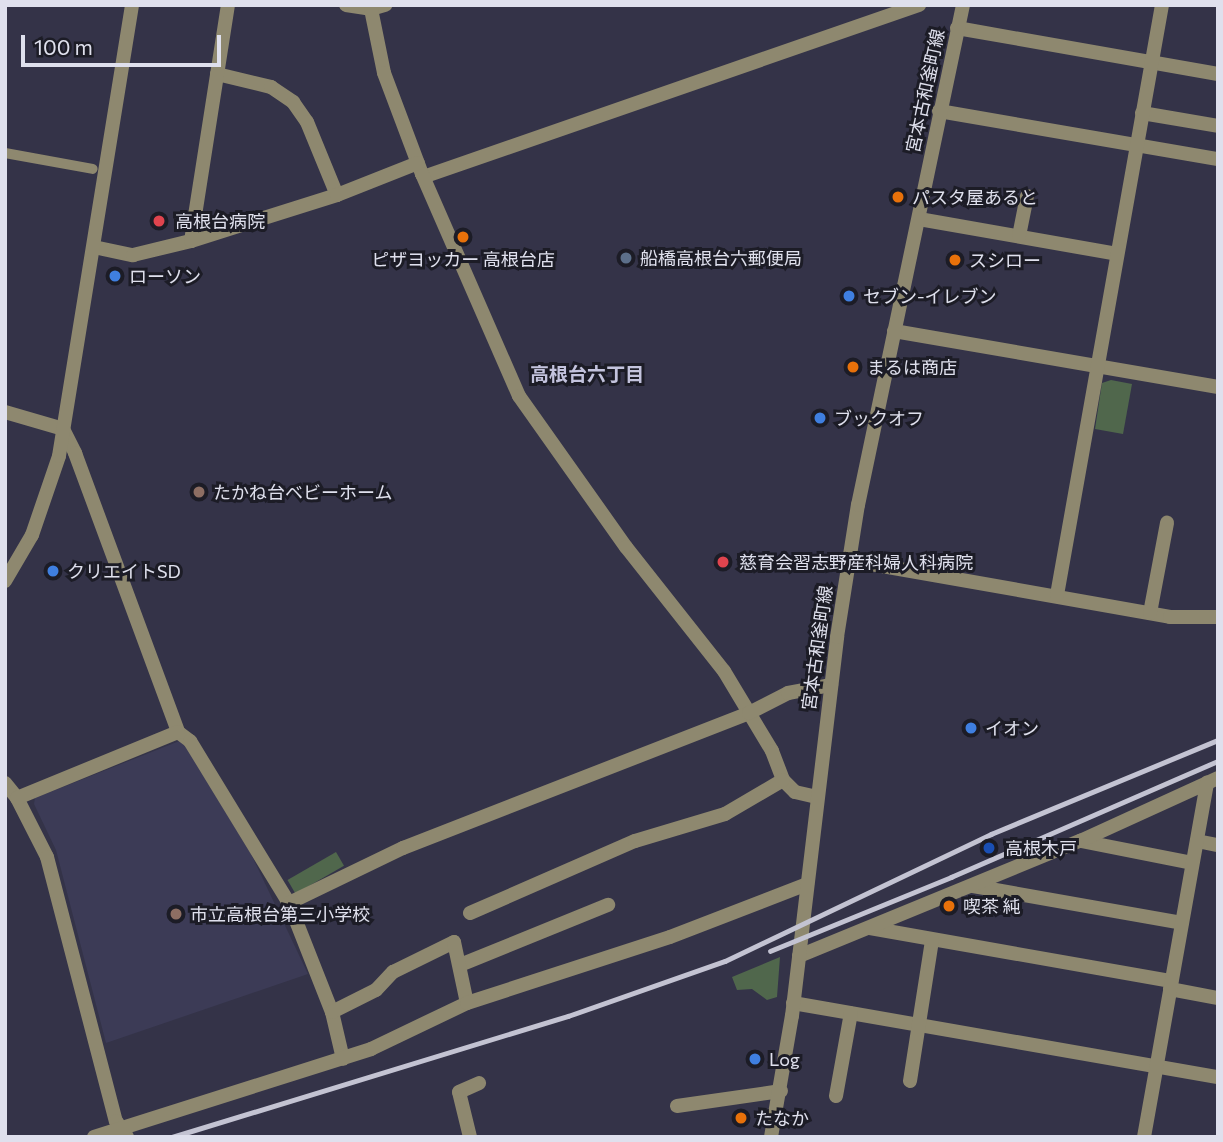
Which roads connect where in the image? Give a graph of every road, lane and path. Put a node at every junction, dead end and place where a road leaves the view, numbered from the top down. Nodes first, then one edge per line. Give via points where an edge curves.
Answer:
1 (132, 5) edge
2 (228, 5) edge
3 (346, 5) edge
4 (919, 5) edge
5 (963, 5) edge
6 (1162, 5) edge
7 (378, 7) edge
8 (957, 28) junction
9 (1152, 63) junction
10 (217, 74) junction
11 (1218, 74) edge
12 (939, 111) junction
13 (1142, 113) junction
14 (1218, 127) edge
15 (1136, 146) junction
16 (5, 153) edge
17 (1218, 159) edge
18 (420, 168) junction
19 (93, 169) dead end
20 (337, 195) junction
21 (1027, 196) dead end
22 (919, 219) junction
23 (1019, 236) junction
24 (191, 241) junction
25 (94, 247) junction
26 (1117, 254) junction
27 (894, 331) junction
28 (1098, 367) junction
29 (1218, 387) edge
30 (5, 412) edge
31 (64, 429) junction
32 (1167, 523) dead end
33 (848, 560) junction
34 (5, 581) edge
35 (1057, 595) junction
36 (1150, 613) junction
37 (1218, 617) edge
38 (831, 685) junction
39 (749, 713) junction
40 (178, 732) junction
41 (783, 780) junction
42 (1212, 780) edge
43 (5, 783) edge
44 (817, 797) junction
45 (18, 798) junction
46 (1080, 841) junction
47 (1196, 841) junction
48 (1218, 845) edge
49 (1192, 863) junction
50 (807, 884) junction
51 (972, 886) junction
52 (289, 904) junction
53 (608, 905) dead end
54 (470, 913) dead end
55 (1182, 923) junction
56 (870, 928) junction
57 (932, 940) junction
58 (799, 956) junction
59 (460, 965) junction
60 (1171, 985) junction
61 (1218, 998) edge
62 (467, 1003) junction
63 (793, 1003) junction
64 (332, 1012) junction
65 (851, 1013) junction
66 (919, 1025) junction
67 (343, 1059) junction
68 (1156, 1066) junction
69 (1218, 1077) edge
70 (910, 1081) dead end
71 (479, 1083) dead end
72 (781, 1091) junction
73 (836, 1096) dead end
74 (677, 1106) dead end
75 (124, 1132) edge
76 (94, 1137) edge
77 (470, 1137) edge
78 (771, 1137) edge
79 (1144, 1137) edge

1 - 25 street
2 - 10 street
3 - 7 street
4 - 18 street via 430,176
5 - 8 street, 宮本古和釜町線
6 - 9 street
7 - 18 street via 384,73
8 - 9 street
8 - 12 street, 宮本古和釜町線
9 - 11 street
9 - 13 street
10 - 20 street via 271,87 293,102 307,122
10 - 24 street
12 - 15 street
12 - 22 street, 宮本古和釜町線
13 - 14 street
13 - 15 street
15 - 17 street
15 - 26 street
16 - 19 street
18 - 20 street
18 - 39 street via 519,396 626,547 691,626
20 - 24 street
21 - 23 street
22 - 23 street
22 - 27 street, 宮本古和釜町線
23 - 26 street
24 - 25 street via 133,255
25 - 31 street
26 - 28 street
27 - 28 street
27 - 33 street, 宮本古和釜町線
28 - 29 street
28 - 35 street
30 - 31 street
31 - 34 street via 43,510
31 - 40 street
32 - 36 street
33 - 35 street
33 - 38 street, 宮本古和釜町線
35 - 36 street
36 - 37 street
38 - 39 street via 788,693
38 - 44 street, 宮本古和釜町線
39 - 41 street
39 - 52 street via 403,848
40 - 45 street
40 - 52 street via 190,741
41 - 44 street via 795,792
41 - 54 street via 725,814 635,841
42 - 46 street
42 - 47 street
43 - 45 street
44 - 50 street, 宮本古和釜町線
45 - 75 street via 47,857 116,1121
46 - 49 street
46 - 51 street
47 - 48 street
47 - 49 street
49 - 55 street
50 - 58 street, 宮本古和釜町線
50 - 62 street via 670,937
51 - 55 street
51 - 56 street
52 - 64 street
53 - 59 street
55 - 60 street
56 - 57 street
56 - 58 street
57 - 60 street
57 - 66 street
58 - 63 street, 宮本古和釜町線
59 - 62 street
59 - 64 street via 454,942 393,972 376,990
60 - 61 street
60 - 68 street
62 - 67 street
63 - 65 street
63 - 72 street, 宮本古和釜町線
64 - 67 street
65 - 66 street
65 - 73 street
66 - 68 street
66 - 70 street
67 - 75 street
68 - 69 street
68 - 79 street
71 - 77 street via 459,1092
72 - 74 street
72 - 78 street, 宮本古和釜町線
75 - 76 street

